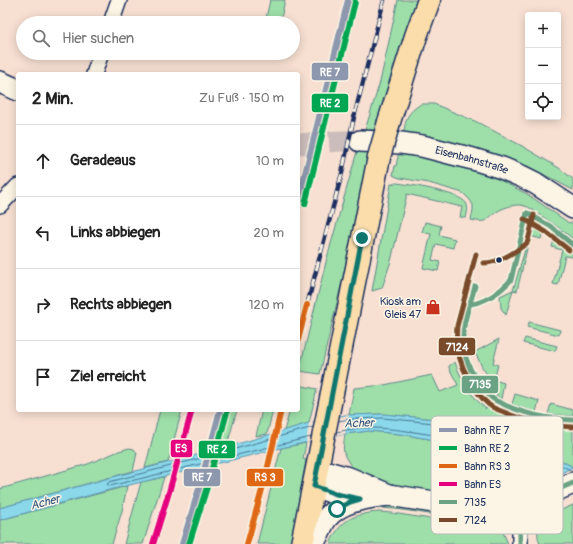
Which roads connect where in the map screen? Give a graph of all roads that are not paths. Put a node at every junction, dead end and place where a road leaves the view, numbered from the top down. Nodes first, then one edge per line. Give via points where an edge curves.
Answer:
1 (118, 0) edge
2 (429, 0) edge
3 (113, 16) edge
4 (99, 60) edge
5 (95, 72) edge
6 (0, 82) edge
7 (16, 89) edge
8 (360, 141) tunnel mouth
9 (16, 188) edge
10 (0, 205) edge
11 (573, 208) edge
12 (316, 478) junction
13 (573, 483) edge
14 (563, 487) edge
15 (390, 495) junction
16 (360, 499) junction
17 (431, 501) edge
18 (302, 544) edge
19 (313, 544) edge

1 - 3 street
2 - 12 main road, bridge via 379,157
4 - 5 street
6 - 7 street
8 - 11 street, Eisenbahnstraße via 422,146 495,166 535,183
9 - 10 street
12 - 15 street via 349,478
12 - 16 street via 336,494
12 - 18 main road
13 - 14 street
15 - 16 street
15 - 17 street
16 - 19 street via 343,505 331,514 322,525

